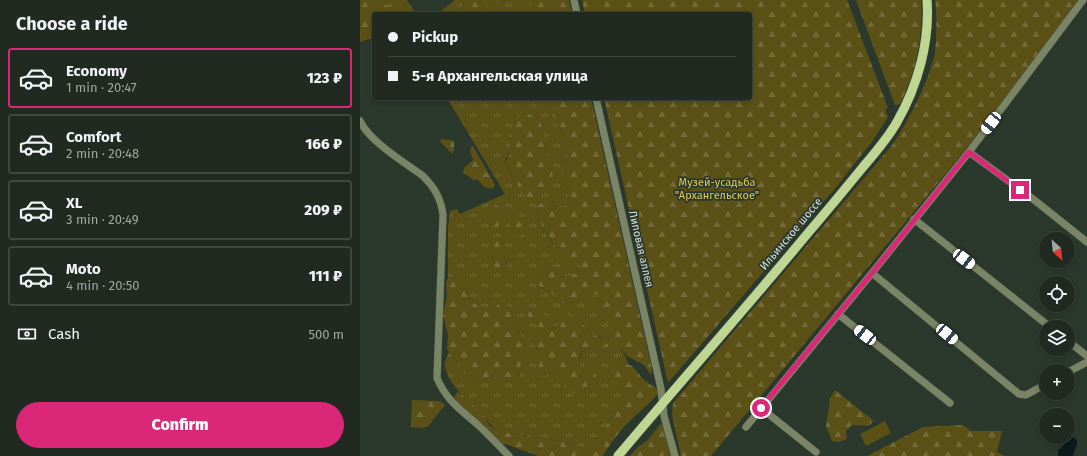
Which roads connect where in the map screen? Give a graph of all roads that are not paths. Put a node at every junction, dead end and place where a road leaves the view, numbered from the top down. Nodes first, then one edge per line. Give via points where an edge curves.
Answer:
1 (574, 0) edge
2 (927, 0) edge
3 (1083, 0) edge
4 (577, 12) edge
5 (596, 100) edge
6 (360, 120) edge
7 (969, 152) junction
8 (914, 220) junction
9 (1087, 242) edge
10 (872, 273) junction
11 (838, 314) junction
12 (1041, 320) edge
13 (1075, 347) edge
14 (1087, 356) edge
15 (1087, 362) edge
16 (1075, 368) edge
17 (1039, 388) edge
18 (950, 403) dead end
19 (662, 405) junction
20 (761, 408) junction
21 (746, 427) dead end
22 (816, 452) dead end
23 (509, 456) edge
24 (618, 456) edge
25 (675, 456) edge

1 - 4 street
2 - 19 main road, Ильинское шоссе via 927,34 923,57 909,98 897,122 880,147
3 - 7 street
5 - 19 street, Липовая аллея via 661,389
6 - 23 street via 375,140 423,176 442,204 437,378 442,390 452,402
7 - 8 street
7 - 9 street
8 - 10 street
8 - 12 street
10 - 11 street
10 - 17 street via 1019,394 1026,395
11 - 18 street
11 - 20 street
13 - 14 street
15 - 16 street
19 - 24 main road, Ильинское шоссе
19 - 25 street, Липовая аллея
20 - 21 street
20 - 22 street

